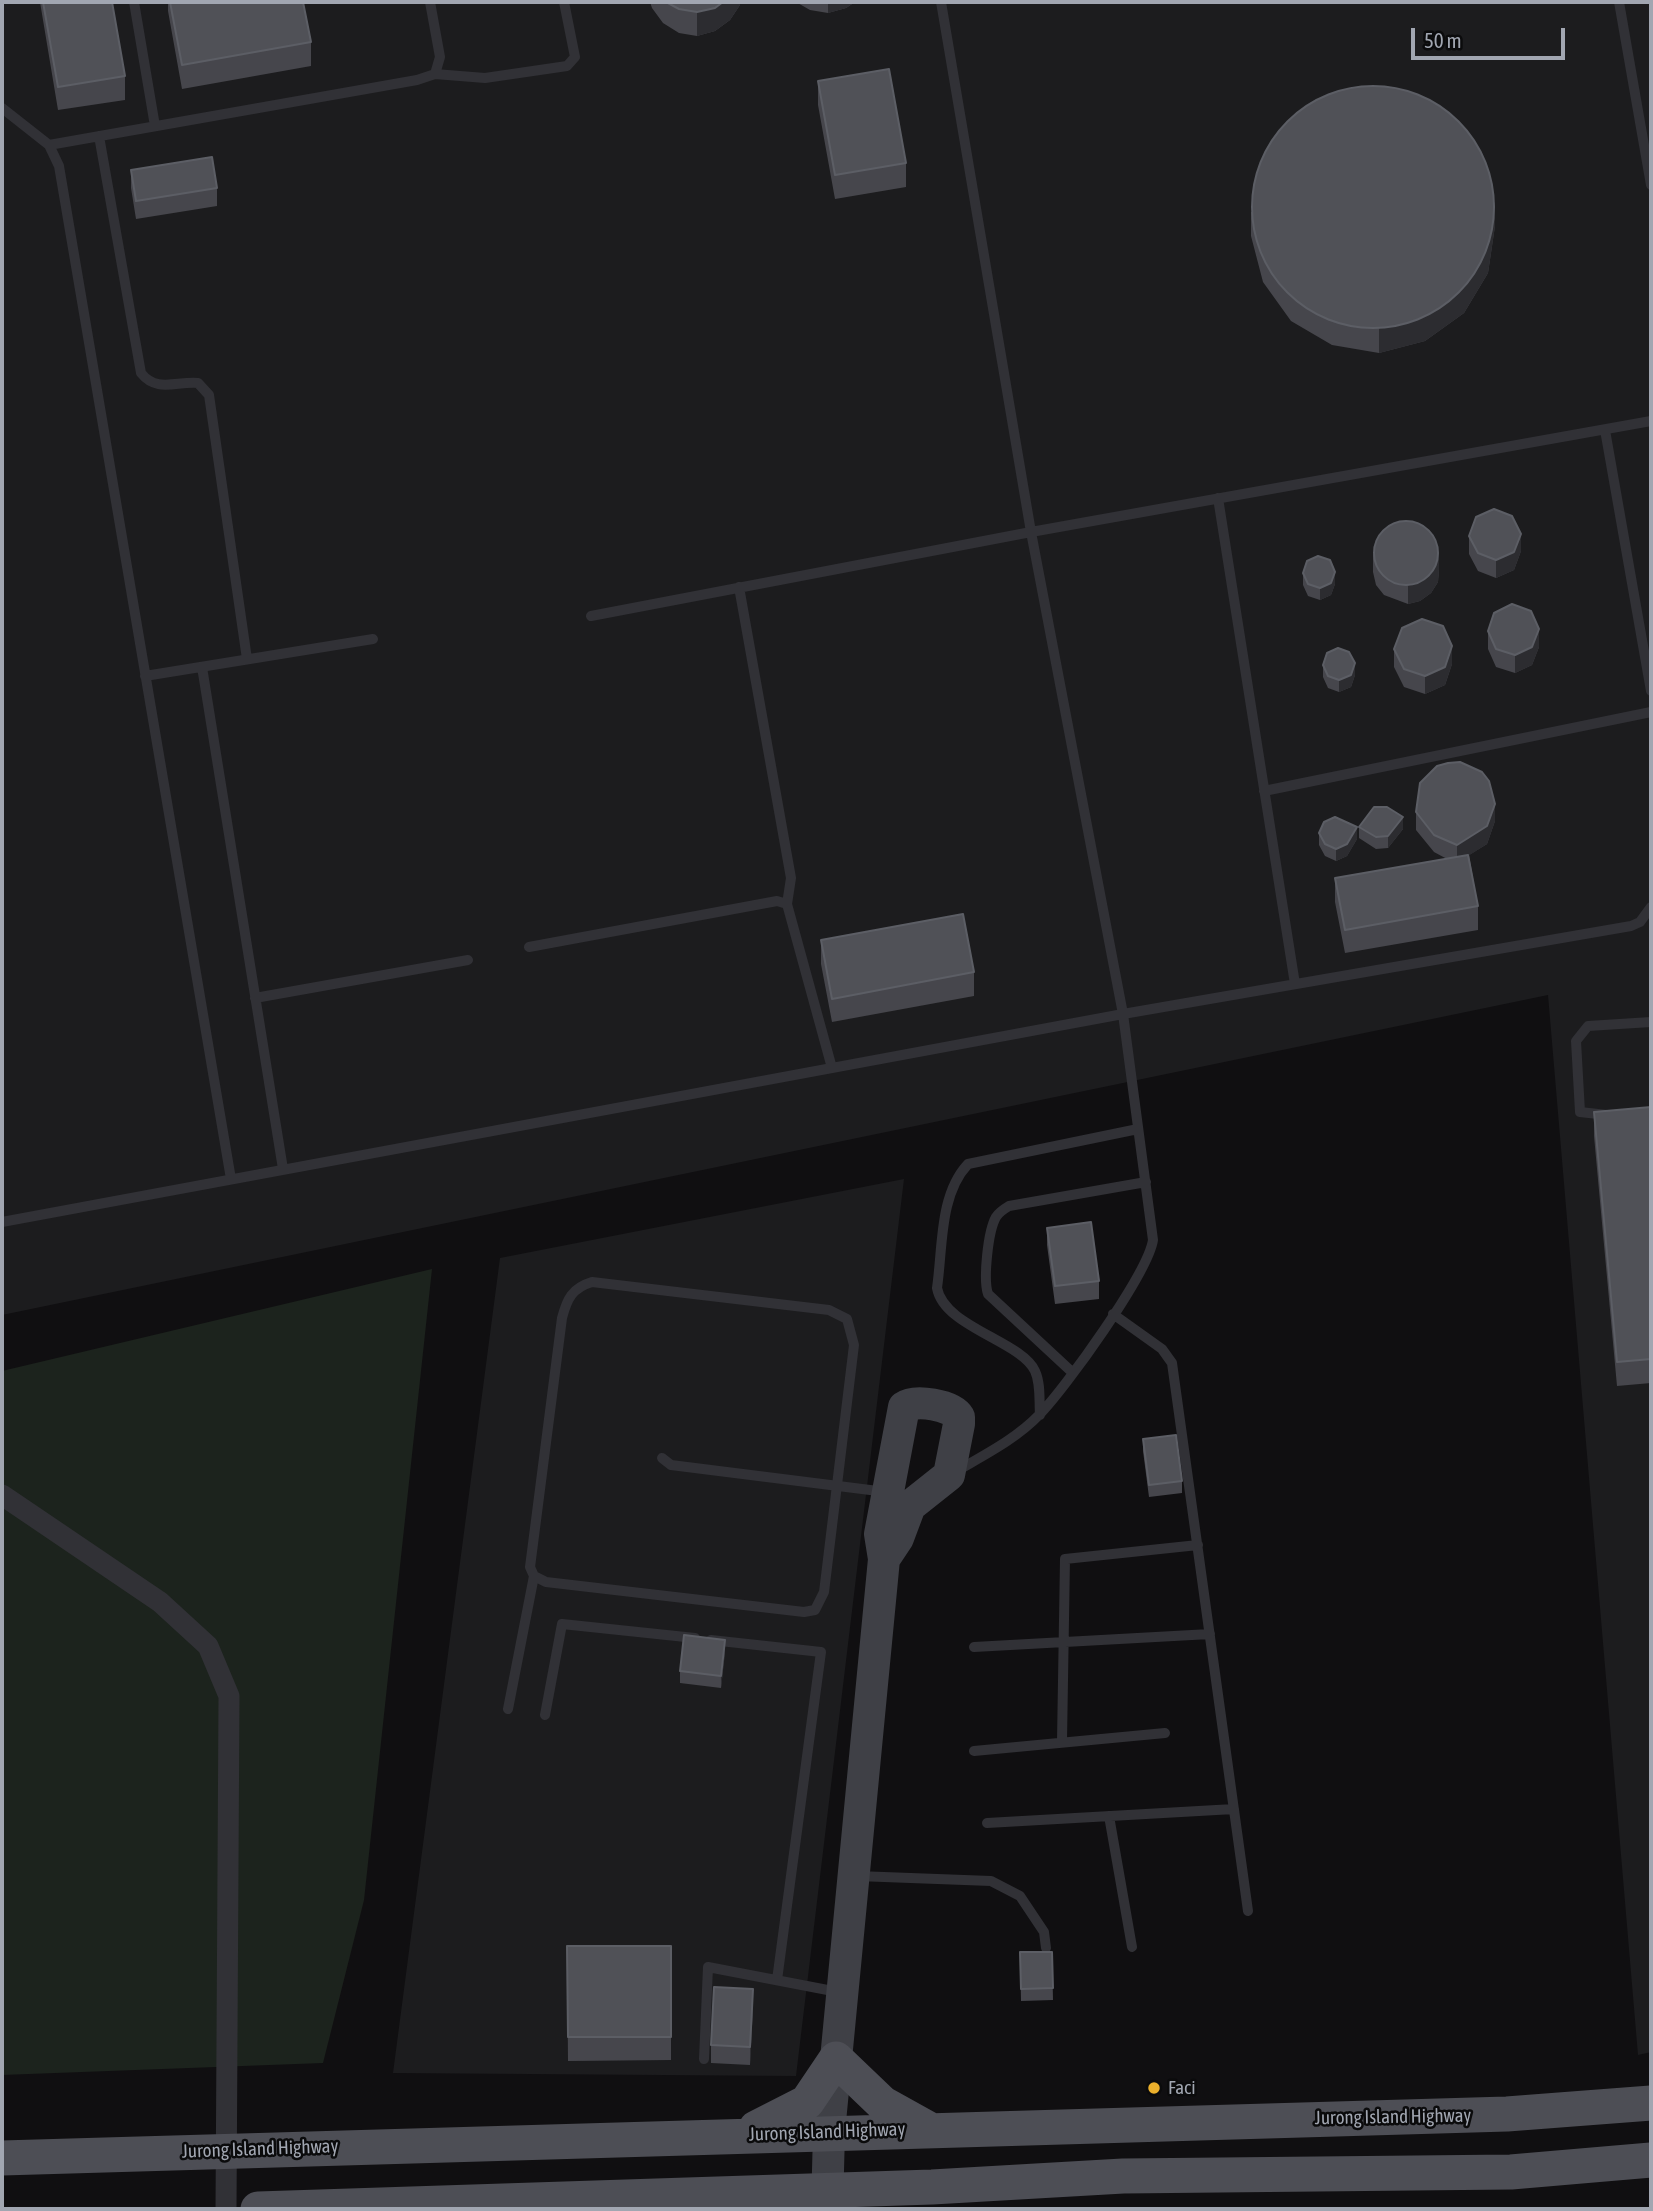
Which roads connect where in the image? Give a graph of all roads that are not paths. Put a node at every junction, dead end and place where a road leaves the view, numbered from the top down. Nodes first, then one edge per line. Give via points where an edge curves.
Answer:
1 (134, 2) edge
2 (430, 2) edge
3 (564, 2) edge
4 (941, 2) edge
5 (1619, 2) edge
6 (435, 74) junction
7 (2, 108) edge
8 (155, 126) junction
9 (99, 136) junction
10 (49, 145) junction
11 (1651, 184) edge
12 (1651, 421) edge
13 (1605, 430) junction
14 (1218, 498) junction
15 (1031, 532) junction
16 (739, 587) junction
17 (591, 615) dead end
18 (373, 639) dead end
19 (247, 659) junction
20 (202, 667) junction
21 (145, 676) junction
22 (1651, 691) edge
23 (1651, 712) edge
24 (1264, 792) junction
25 (787, 904) junction
26 (1651, 907) edge
27 (528, 947) dead end
28 (468, 960) dead end
29 (1295, 984) junction
30 (256, 998) junction
31 (1123, 1014) junction
32 (1651, 1022) edge
33 (832, 1068) junction
34 (1617, 1114) edge
35 (1138, 1129) junction
36 (283, 1170) junction
37 (231, 1179) junction
38 (1146, 1182) junction
39 (2, 1222) edge
40 (1112, 1314) junction
41 (1073, 1373) junction
42 (1040, 1415) junction
43 (662, 1458) dead end
44 (949, 1475) junction
45 (837, 1486) junction
46 (886, 1492) junction
47 (2, 1495) edge
48 (1198, 1545) junction
49 (884, 1559) junction
50 (534, 1576) junction
51 (1210, 1634) junction
52 (1064, 1642) junction
53 (974, 1647) dead end
54 (508, 1709) dead end
55 (545, 1715) dead end
56 (1165, 1733) dead end
57 (1062, 1741) junction
58 (974, 1751) dead end
59 (1234, 1809) junction
60 (1110, 1816) junction
61 (987, 1823) dead end
62 (854, 1876) junction
63 (1248, 1911) dead end
64 (1132, 1947) dead end
65 (1046, 1948) dead end
66 (777, 1980) junction
67 (842, 1993) junction
68 (704, 2059) dead end
69 (836, 2059) junction
70 (1651, 2104) edge
71 (930, 2129) junction
72 (829, 2132) junction
73 (741, 2135) junction
74 (226, 2150) junction
75 (2, 2158) edge
76 (1651, 2160) edge
77 (932, 2187) junction
78 (827, 2199) edge
79 (746, 2201) edge
80 (226, 2209) edge
81 (258, 2209) edge
82 (896, 2209) edge

1 - 8 lane
2 - 6 lane via 440,57
3 - 6 lane via 575,57 567,66 485,78
4 - 15 lane
5 - 11 lane
6 - 8 lane
7 - 10 lane
8 - 9 lane
9 - 10 lane
9 - 19 lane via 141,373 162,386 198,383 209,395
10 - 21 lane via 58,166
12 - 13 lane
13 - 14 lane
13 - 22 lane
14 - 15 lane
14 - 24 lane
15 - 16 lane
15 - 31 lane
16 - 17 lane
16 - 25 lane via 791,878
18 - 19 lane
19 - 20 lane
20 - 21 lane
20 - 30 lane
21 - 37 lane
23 - 24 lane
24 - 29 lane
25 - 27 lane via 776,901
25 - 33 lane
26 - 29 lane via 1631,926
28 - 30 lane
29 - 31 lane
30 - 36 lane
31 - 33 lane
31 - 35 lane
32 - 34 lane via 1588,1026 1576,1041 1580,1112
33 - 36 lane
35 - 38 lane
35 - 42 lane via 968,1164 950,1195 939,1297 952,1312 1029,1363 1038,1383
36 - 37 lane
37 - 39 lane
38 - 40 lane via 1151,1250
38 - 41 lane via 1009,1206 997,1214 992,1226 985,1285 988,1294
40 - 41 lane
40 - 48 lane via 1162,1349 1172,1363
41 - 42 lane
42 - 44 lane via 1003,1444
43 - 45 lane via 671,1465
44 - 46 street via 959,1416 951,1409 908,1404 902,1413
44 - 49 street via 910,1506
45 - 46 lane
45 - 50 lane via 824,1592 815,1610 546,1582
45 - 50 lane via 854,1345 847,1319 829,1310 592,1282 578,1286 567,1298 562,1318 530,1567
46 - 49 street via 880,1534
47 - 74 street via 160,1602 208,1646 229,1696
48 - 51 lane
48 - 52 lane via 1065,1559
49 - 62 street
50 - 54 lane
51 - 52 lane
51 - 59 lane
52 - 53 lane
52 - 57 lane
55 - 66 lane via 562,1624 821,1652
56 - 57 lane
57 - 58 lane
59 - 60 lane
59 - 63 lane
60 - 61 lane
60 - 64 lane
62 - 65 lane via 991,1881 1020,1896 1044,1932
62 - 67 street
66 - 67 lane
66 - 68 lane via 708,1967
67 - 69 street
69 - 71 main road via 882,2103
69 - 72 street
69 - 73 main road via 807,2102
70 - 71 main road, Jurong Island Highway via 1507,2114
71 - 72 main road, Jurong Island Highway
72 - 73 main road, Jurong Island Highway
72 - 78 street
73 - 74 main road, Jurong Island Highway
74 - 75 main road, Jurong Island Highway
74 - 80 street
76 - 77 main road via 1511,2172 1123,2176
77 - 78 main road
77 - 82 main road
78 - 79 main road
79 - 81 main road

